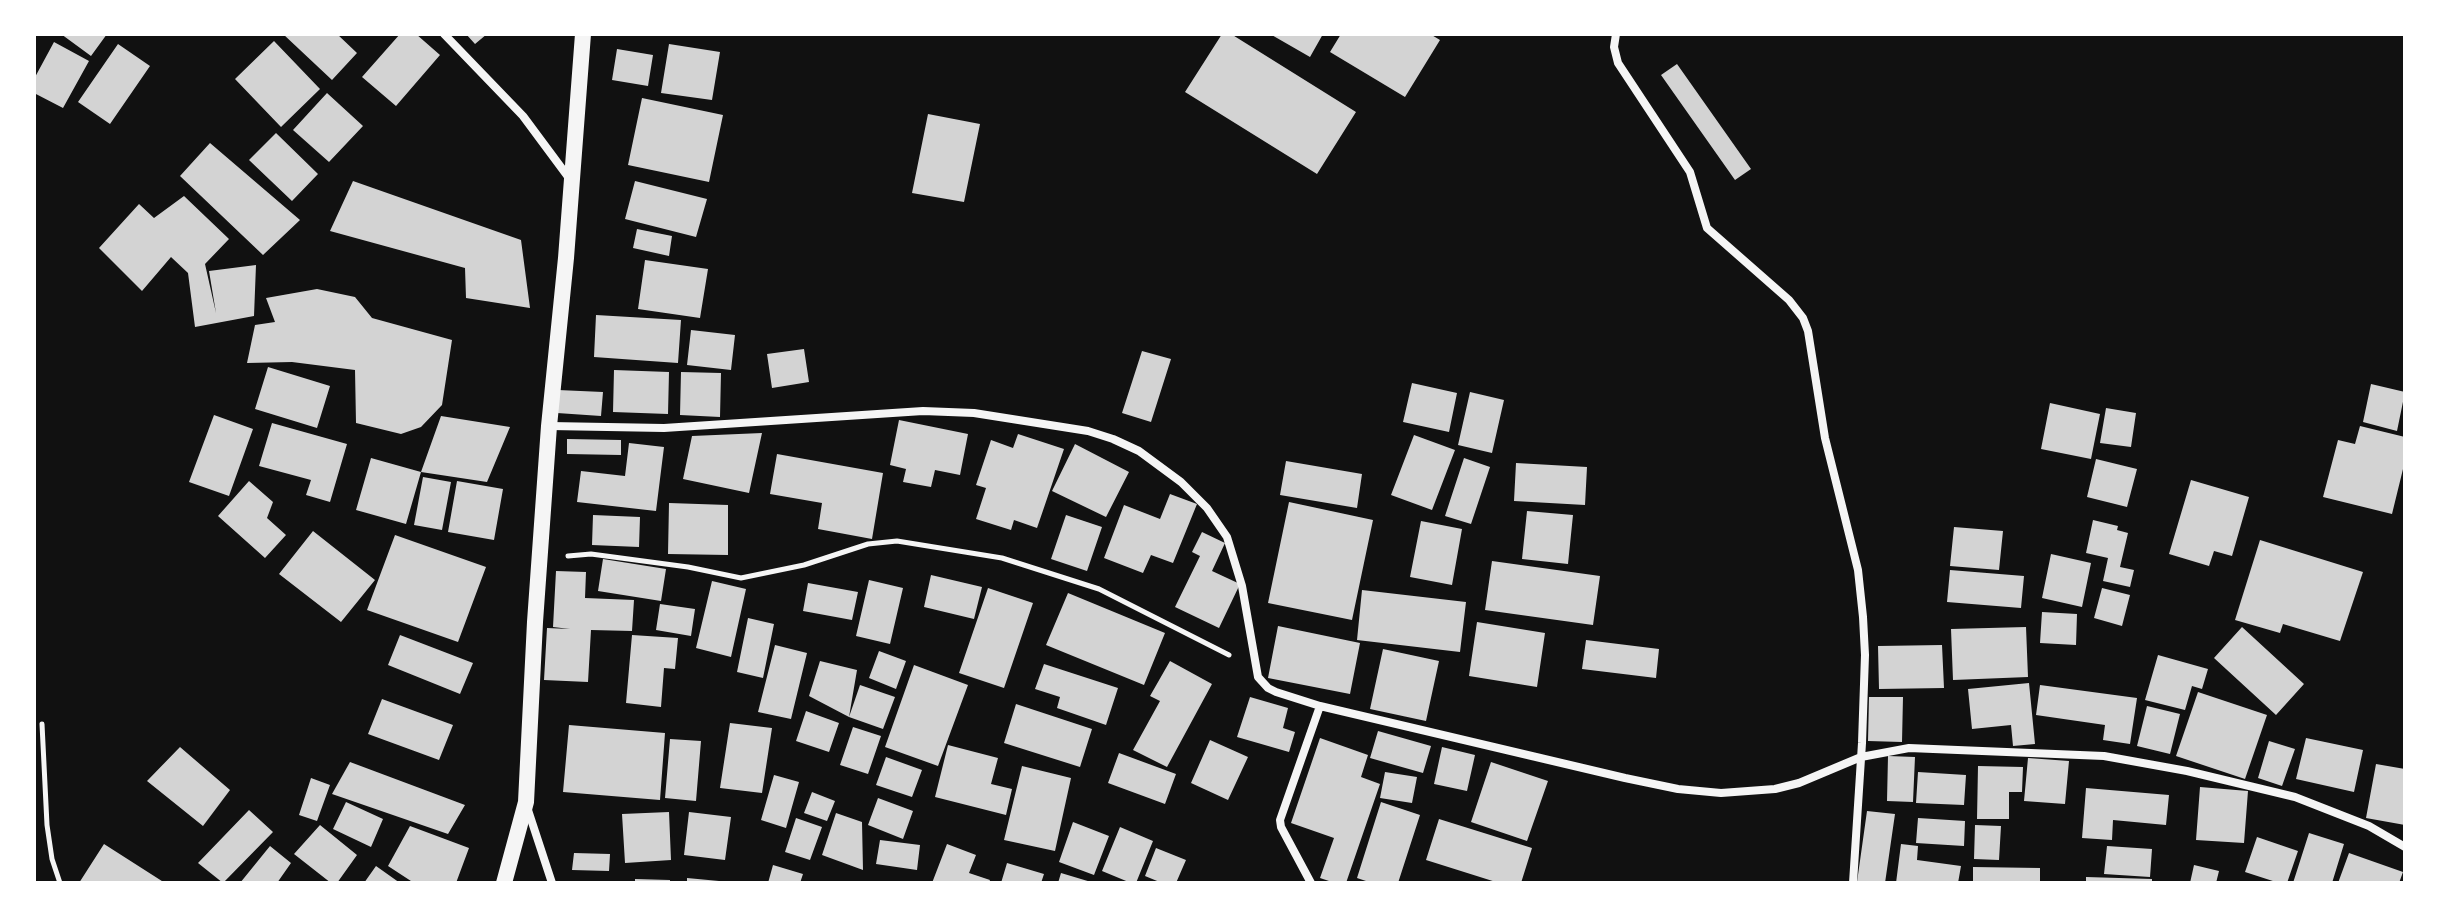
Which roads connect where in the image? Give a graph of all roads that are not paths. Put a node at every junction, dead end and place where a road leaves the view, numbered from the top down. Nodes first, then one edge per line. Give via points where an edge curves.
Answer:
1 (444, 34) edge
2 (583, 34) edge
3 (1616, 34) edge
4 (571, 181) junction
5 (549, 426) junction
6 (1320, 706) junction
7 (1861, 757) junction
8 (526, 802) junction
9 (2405, 847) edge
10 (504, 883) edge
11 (552, 883) edge
12 (1311, 883) edge
13 (1853, 883) edge

1 - 4 street via 523,116
2 - 4 main road
3 - 7 street via 1618,63 1690,172 1707,228 1789,300 1806,324 1826,446 1858,570 1865,655
4 - 5 main road
5 - 6 street via 664,428 923,411 974,413 1113,439 1181,482 1216,520 1227,537 1242,586 1258,677 1268,688
5 - 8 main road
6 - 7 street via 1678,789 1775,789
6 - 12 street via 1280,820
7 - 9 street via 1909,748 2104,756 2295,797 2369,826
7 - 13 street
8 - 10 main road
8 - 11 street

